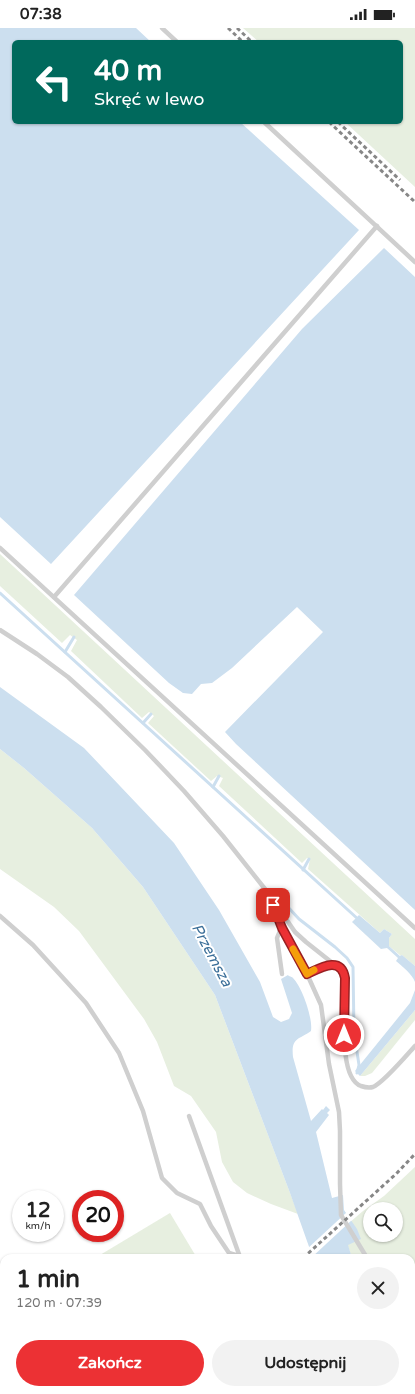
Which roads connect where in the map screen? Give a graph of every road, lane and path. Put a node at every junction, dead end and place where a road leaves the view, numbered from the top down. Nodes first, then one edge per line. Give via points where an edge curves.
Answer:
1 (162, 28) edge
2 (175, 40) edge
3 (266, 124) edge
4 (377, 226) junction
5 (415, 262) edge
6 (0, 548) edge
7 (54, 597) junction
8 (0, 630) edge
9 (268, 894) junction
10 (0, 916) edge
11 (282, 928) junction
12 (415, 928) edge
13 (335, 965) junction
14 (282, 974) dead end
15 (307, 974) junction
16 (415, 1046) edge
17 (189, 1116) dead end
18 (232, 1254) edge
19 (239, 1254) edge
20 (365, 1254) edge

1 - 2 lane
3 - 4 lane
4 - 5 lane
4 - 7 lane
6 - 7 lane
7 - 12 lane
8 - 9 lane via 68,677 118,723 184,791
9 - 11 lane
9 - 13 lane via 295,932
10 - 18 lane via 33,945 86,1004 119,1054 143,1111 162,1178 177,1192 200,1204 211,1226
11 - 14 lane via 277,938
11 - 15 lane
13 - 15 lane via 325,965
13 - 16 lane via 340,967 344,974 347,1066 357,1084 372,1087 380,1082
15 - 20 lane via 321,1005 339,1112 341,1215
17 - 19 lane

